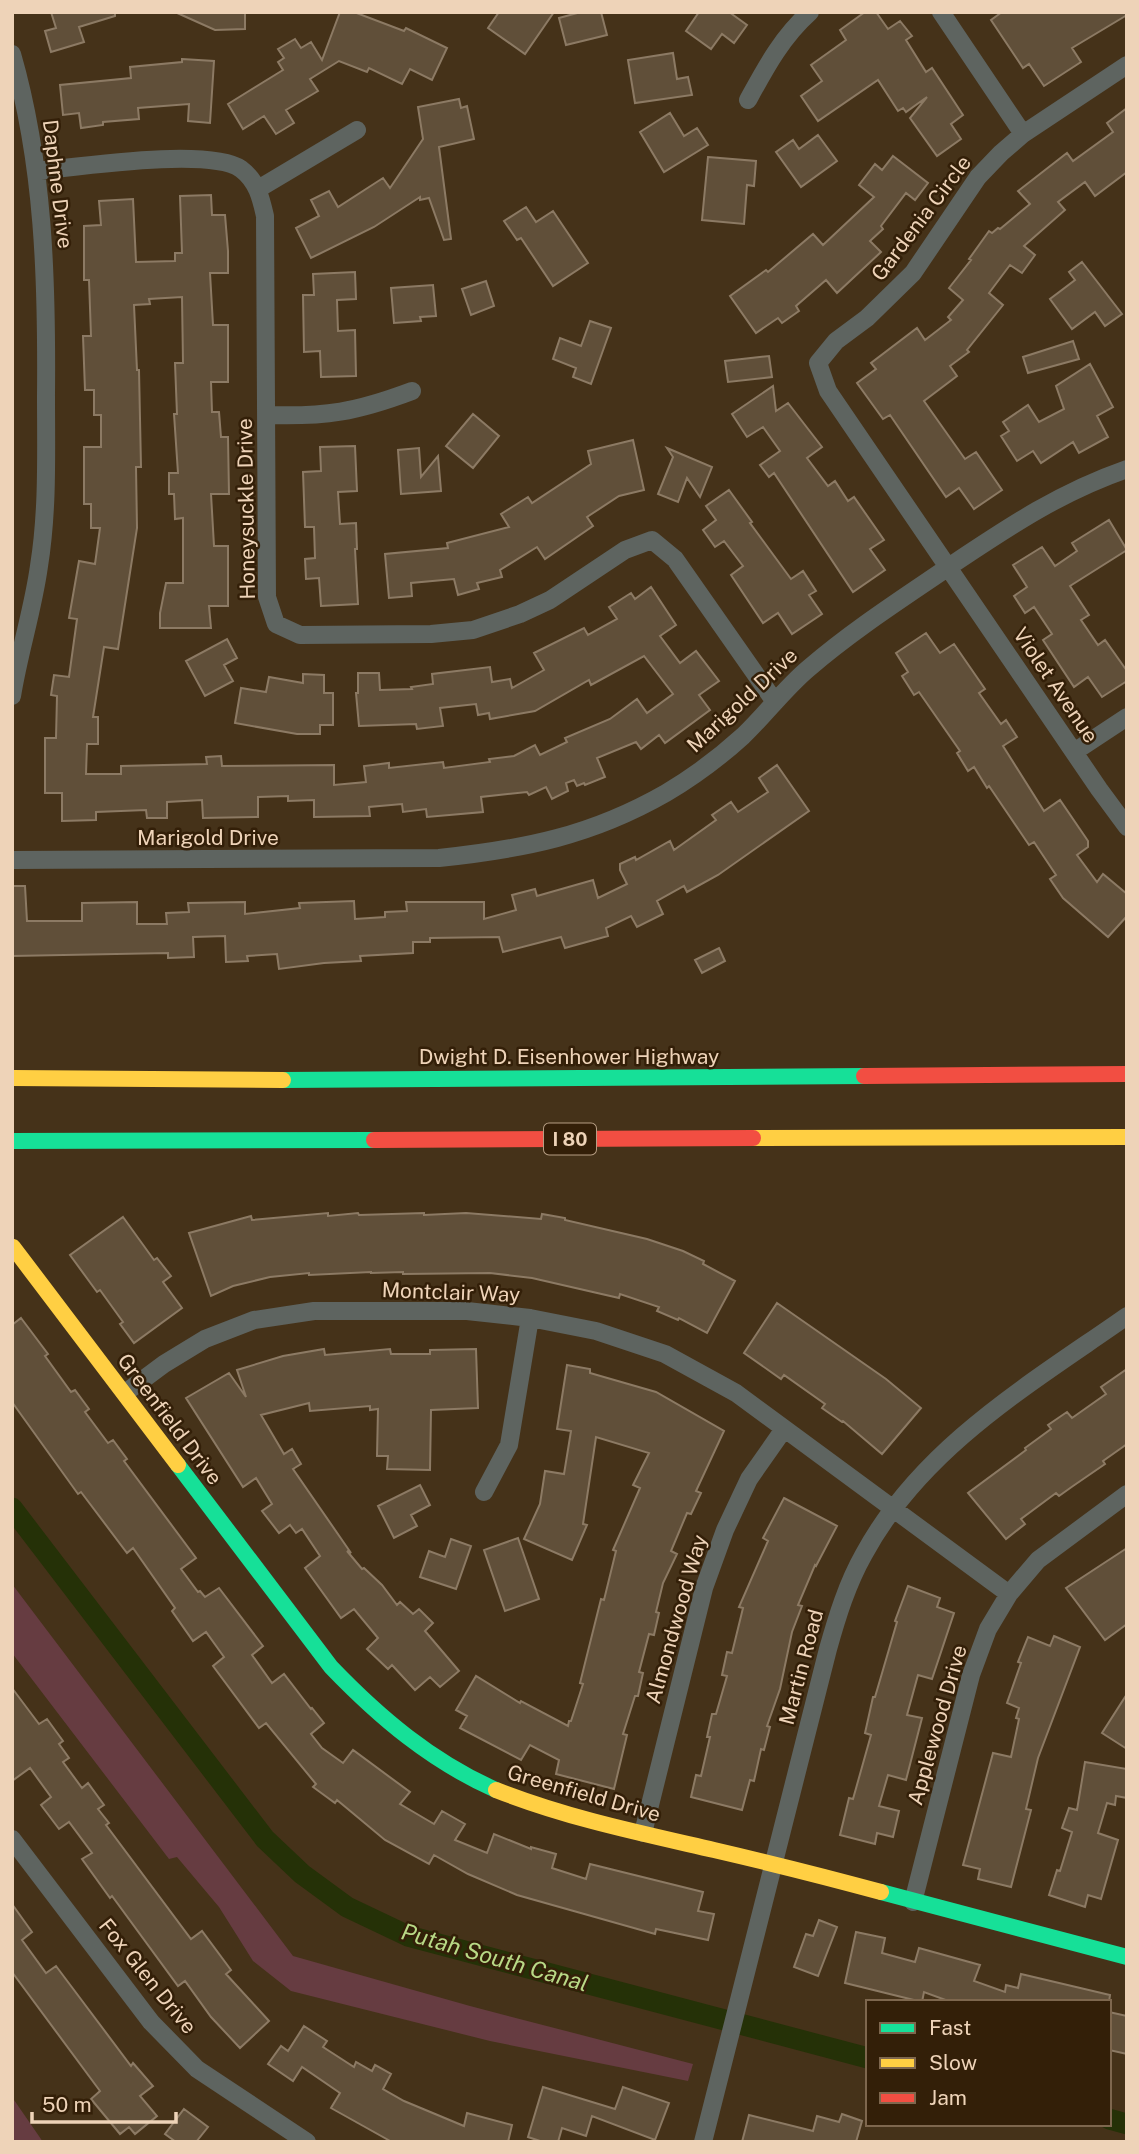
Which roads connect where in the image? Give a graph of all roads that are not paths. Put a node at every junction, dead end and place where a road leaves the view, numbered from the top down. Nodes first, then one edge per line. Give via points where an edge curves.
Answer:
1 (810, 12) edge
2 (941, 12) edge
3 (12, 54) edge
4 (1127, 65) edge
5 (748, 100) dead end
6 (356, 130) dead end
7 (1023, 134) junction
8 (37, 171) junction
9 (258, 189) junction
10 (412, 391) dead end
11 (266, 415) junction
12 (1127, 469) edge
13 (949, 567) junction
14 (12, 696) edge
15 (775, 702) junction
16 (1127, 717) edge
17 (1074, 752) junction
18 (1127, 827) edge
19 (12, 860) edge
20 (1127, 1074) edge
21 (12, 1078) edge
22 (1127, 1137) edge
23 (12, 1141) edge
24 (13, 1247) edge
25 (1127, 1316) edge
26 (530, 1318) junction
27 (125, 1393) junction
28 (784, 1429) junction
29 (484, 1492) dead end
30 (1127, 1494) edge
31 (894, 1509) junction
32 (1009, 1594) junction
33 (643, 1833) junction
34 (12, 1839) edge
35 (774, 1865) junction
36 (913, 1902) junction
37 (1126, 1955) edge
38 (307, 2142) edge
39 (703, 2142) edge

1 - 5 street via 772,56
2 - 7 street
3 - 8 street, Daphne Drive
4 - 7 street, Gardenia Circle
6 - 9 street
7 - 13 street, Gardenia Circle via 978,177 913,273 836,341 818,363 828,391
8 - 9 street via 136,161 223,161 241,170
8 - 14 street, Daphne Drive via 45,260 45,517
9 - 11 street, Honeysuckle Drive via 265,216
10 - 11 street via 335,414
11 - 15 street, Honeysuckle Drive via 267,597 275,624 300,635 431,635 473,630 540,605 625,550 652,540 675,559
12 - 13 street, Marigold Drive via 1064,494
13 - 15 street, Marigold Drive via 850,635
13 - 17 street, Violet Avenue
15 - 19 street, Marigold Drive via 743,736 667,792 612,820 504,851 439,858
16 - 17 street
17 - 18 street, Violet Avenue
20 - 21 main road, Dwight D. Eisenhower Highway
22 - 23 main road, I 80
24 - 27 main road, Greenfield Drive
25 - 31 street, Martin Road via 957,1438
26 - 27 street, Montclair Way via 467,1311 314,1311 254,1320 205,1339
26 - 28 street, Montclair Way via 665,1354 736,1394
26 - 29 street via 509,1445
27 - 33 main road, Greenfield Drive via 331,1667 371,1709 412,1743 508,1796
28 - 31 street, Montclair Way
28 - 33 street, Almondwood Way via 749,1479 724,1530 708,1576
30 - 32 street, Applewood Drive via 1038,1560
31 - 32 street, Montclair Way
31 - 35 street, Martin Road via 864,1554 840,1608
32 - 36 street, Applewood Drive via 988,1629 971,1675
33 - 35 main road, Greenfield Drive
34 - 38 street, Fox Glen Drive via 151,2022 197,2069
35 - 36 main road, Greenfield Drive
35 - 39 street, Martin Road
36 - 37 main road, Greenfield Drive

